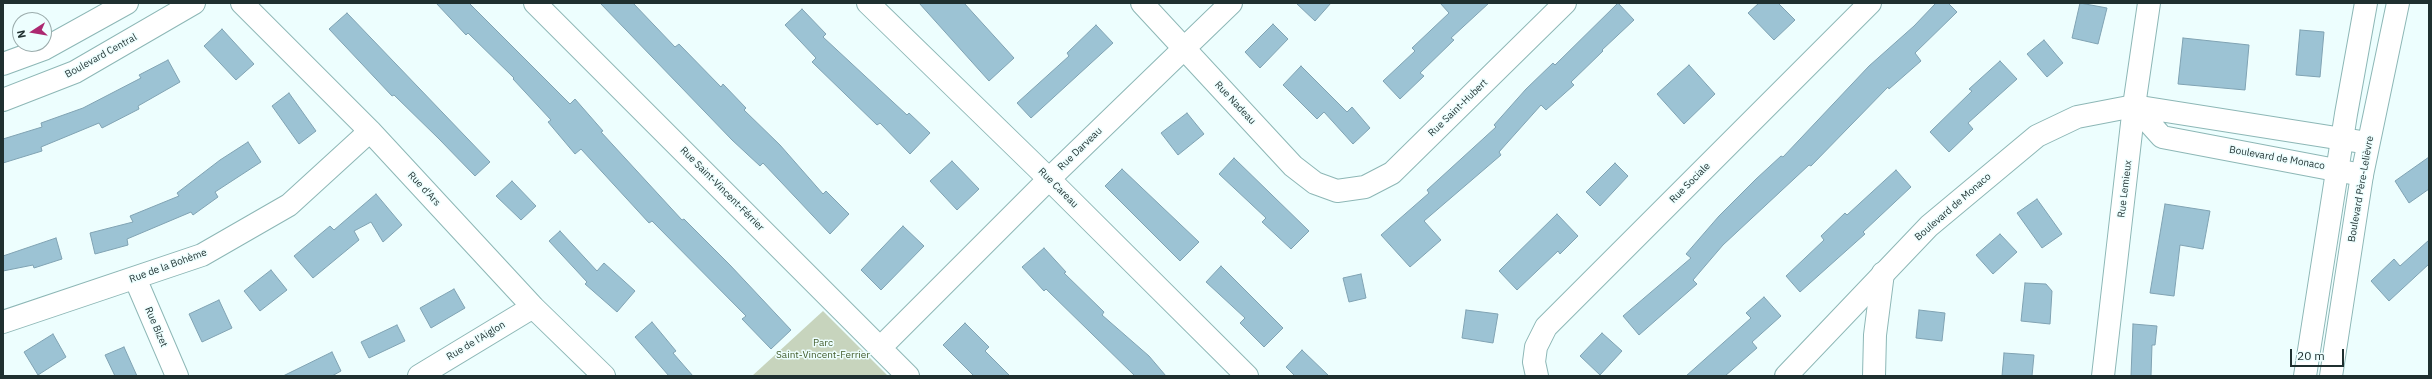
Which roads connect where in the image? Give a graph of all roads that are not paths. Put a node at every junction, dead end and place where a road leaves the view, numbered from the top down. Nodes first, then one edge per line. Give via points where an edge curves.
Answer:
1 (127, 3) edge
2 (194, 3) edge
3 (242, 3) edge
4 (535, 3) edge
5 (868, 3) edge
6 (1142, 3) edge
7 (1231, 3) edge
8 (1565, 3) edge
9 (1870, 3) edge
10 (2149, 3) edge
11 (2366, 3) edge
12 (2398, 3) edge
13 (1185, 49) junction
14 (3, 64) edge
15 (3, 100) edge
16 (2134, 106) junction
17 (370, 131) junction
18 (2342, 138) junction
19 (2368, 143) junction
20 (2337, 169) junction
21 (2362, 175) junction
22 (1049, 179) junction
23 (1337, 191) joint
24 (1883, 273) junction
25 (135, 278) junction
26 (533, 307) junction
27 (3, 322) edge
28 (880, 348) junction
29 (177, 376) edge
30 (419, 376) edge
31 (604, 376) edge
32 (908, 376) edge
33 (1247, 376) edge
34 (1536, 376) edge
35 (1786, 376) edge
36 (1874, 376) edge
37 (2103, 376) edge
38 (2305, 376) edge
39 (2331, 376) edge

1 - 14 street via 44,50
2 - 15 street, Boulevard Central via 75,72
3 - 17 street, Rue d'Ars
4 - 28 street, Rue Saint-Vincent-Férrier
5 - 22 street, Rue Careau
6 - 13 street, Rue Nadeau
7 - 13 street, Rue Darveau
8 - 23 street, Rue Saint-Hubert via 1392,173 1365,187
9 - 34 street, Rue Sociale via 1546,327 1536,347
10 - 16 street, Rue Lemieux
11 - 18 street
12 - 19 street, Boulevard Père-Lelièvre
13 - 22 street, Rue Darveau
13 - 23 street, Rue Nadeau via 1293,166 1315,183
16 - 18 street, Boulevard de Monaco
16 - 20 street, Boulevard de Monaco via 2162,137
16 - 24 street, Boulevard de Monaco via 2077,117 2037,136 1929,226
16 - 37 street, Rue Lemieux
17 - 25 street, Rue de la Bohème via 289,205 202,255
17 - 26 street, Rue d'Ars
18 - 19 street, Boulevard de Monaco
18 - 20 street
19 - 21 street, Boulevard Père-Lelièvre
20 - 21 street, Boulevard de Monaco
20 - 38 street
21 - 39 street, Boulevard Père-Lelièvre
22 - 28 street, Rue Darveau
22 - 33 street, Rue Careau
24 - 35 street, Boulevard de Monaco
24 - 36 street via 1875,334
25 - 27 street, Rue de la Bohème
25 - 29 street, Rue Bizet
26 - 30 street, Rue de l'Aiglon
26 - 31 street, Rue d'Ars
28 - 32 street, Rue Saint-Vincent-Férrier

